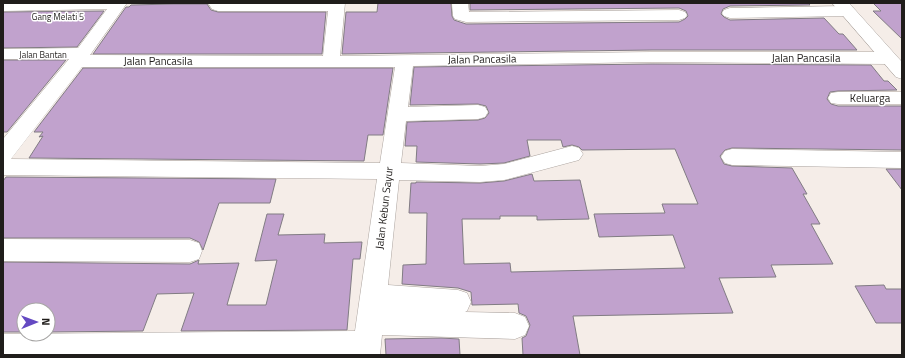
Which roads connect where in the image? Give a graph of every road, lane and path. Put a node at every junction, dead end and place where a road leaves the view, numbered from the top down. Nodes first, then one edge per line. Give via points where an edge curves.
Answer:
1 (216, 3) edge
2 (460, 3) edge
3 (337, 5) edge
4 (116, 7) edge
5 (843, 7) edge
6 (5, 11) edge
7 (730, 13) dead end
8 (679, 15) dead end
9 (3, 54) edge
10 (80, 57) junction
11 (888, 58) junction
12 (405, 60) junction
13 (331, 62) junction
14 (902, 73) edge
15 (838, 98) dead end
16 (902, 98) edge
17 (478, 112) dead end
18 (397, 114) junction
19 (11, 134) edge
20 (3, 154) edge
21 (572, 154) dead end
22 (732, 157) dead end
23 (902, 160) edge
24 (3, 167) edge
25 (389, 171) junction
26 (3, 250) edge
27 (190, 251) dead end
28 (458, 302) dead end
29 (515, 326) dead end
30 (369, 329) edge
31 (3, 348) edge

1 - 3 main road via 218,6
2 - 8 main road via 461,15 466,17
3 - 13 main road
4 - 6 main road, Gang Melati 5
4 - 6 main road via 67,5
4 - 10 main road
5 - 7 main road
5 - 11 main road
9 - 10 main road, Jalan Bantan
10 - 13 main road, Jalan Pancasila
10 - 19 main road
11 - 12 main road, Jalan Pancasila
11 - 14 main road
12 - 13 main road, Jalan Pancasila
12 - 18 main road, Jalan Kebun Sayur
15 - 16 main road, Keluarga
17 - 18 main road
18 - 25 main road, Jalan Kebun Sayur
19 - 20 main road
21 - 25 main road via 504,172 480,174
22 - 23 main road
24 - 25 main road
25 - 30 main road, Jalan Kebun Sayur
26 - 27 main road
28 - 30 main road
29 - 30 main road
30 - 31 main road

